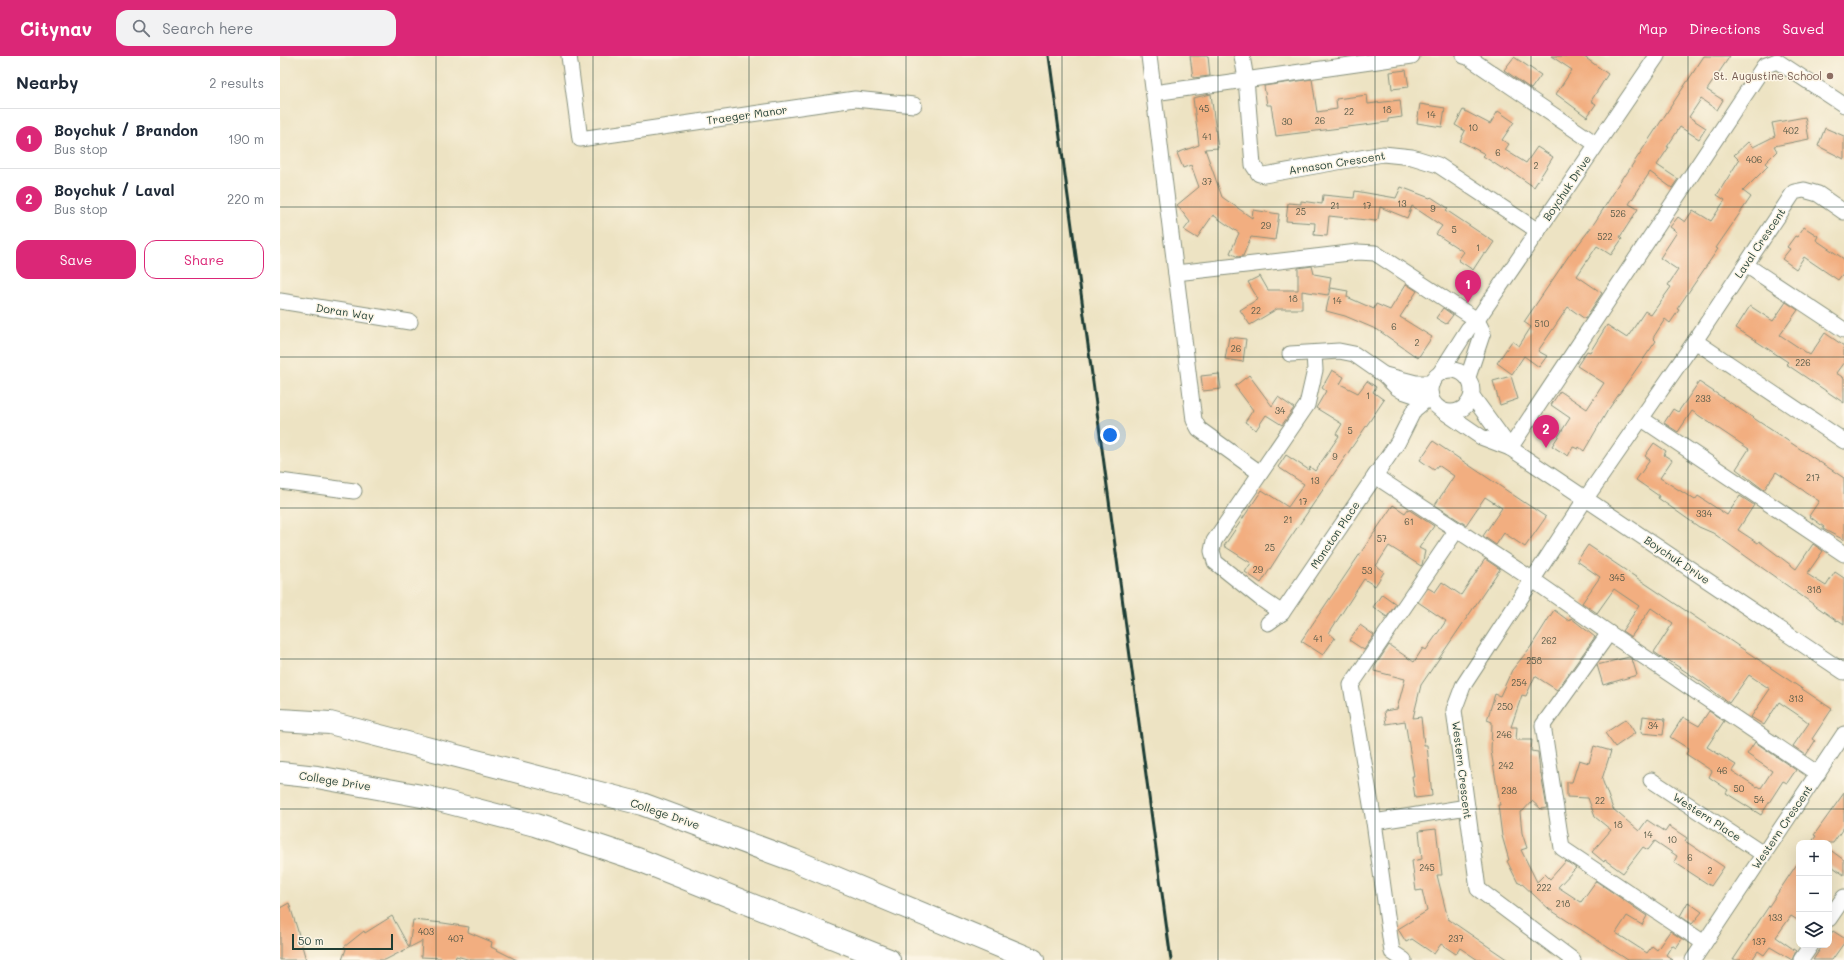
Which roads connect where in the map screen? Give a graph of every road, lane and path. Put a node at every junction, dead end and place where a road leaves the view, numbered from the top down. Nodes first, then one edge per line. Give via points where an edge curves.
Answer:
1 (569, 56) edge
2 (1149, 56) edge
3 (1242, 56) edge
4 (1412, 56) edge
5 (1464, 56) edge
6 (1649, 59) edge
7 (1246, 79) junction
8 (1154, 93) junction
9 (914, 105) dead end
10 (1844, 105) edge
11 (1596, 144) junction
12 (1844, 212) edge
13 (1538, 230) junction
14 (1746, 265) junction
15 (1176, 273) junction
16 (280, 301) edge
17 (1477, 320) junction
18 (410, 322) dead end
19 (1844, 330) edge
20 (1694, 341) junction
21 (1290, 354) dead end
22 (1314, 354) junction
23 (1468, 378) junction
24 (1436, 394) junction
25 (1472, 396) junction
26 (1642, 419) junction
27 (1844, 441) edge
28 (1510, 448) junction
29 (1260, 473) junction
30 (1375, 476) junction
31 (280, 481) edge
32 (354, 491) dead end
33 (1586, 498) junction
34 (1456, 531) junction
35 (1844, 554) edge
36 (1533, 580) junction
37 (1282, 613) junction
38 (1268, 623) dead end
39 (1609, 633) junction
40 (1844, 672) edge
41 (280, 720) edge
42 (1844, 734) edge
43 (280, 773) edge
44 (1818, 774) junction
45 (1651, 780) dead end
46 (1466, 807) junction
47 (1374, 822) junction
48 (1763, 854) junction
49 (1844, 897) edge
50 (1832, 915) edge
51 (1704, 943) junction
52 (1809, 948) edge
53 (889, 960) edge
54 (1033, 960) edge
55 (1404, 960) edge
56 (1572, 960) edge
57 (1693, 960) edge
58 (1801, 960) edge

1 - 9 street, Traeger Manor via 580,139 855,99
2 - 8 street
3 - 7 street, Arnason Crescent
4 - 7 street
5 - 11 street
6 - 11 street, Boychuk Drive
7 - 8 street
7 - 13 street, Arnason Crescent via 1253,165 1259,174 1383,154 1412,157 1438,165
8 - 15 street
10 - 28 street via 1777,61 1764,66
11 - 13 street, Boychuk Drive
12 - 14 street, Laval Crescent via 1818,194 1804,190 1794,192
13 - 17 street, Boychuk Drive
14 - 19 street
14 - 20 street, Laval Crescent
15 - 17 street via 1358,252 1375,253
15 - 29 street via 1194,420 1199,429
16 - 18 street, Doran Way
17 - 23 street via 1483,332
17 - 24 street, Boychuk Drive via 1468,329
20 - 26 street, Laval Crescent
20 - 27 street
21 - 22 street
22 - 24 street via 1339,351 1354,354 1384,374 1402,392 1414,395
22 - 29 street via 1315,370 1307,405
23 - 24 street via 1463,373 1452,370
23 - 25 street
24 - 25 street via 1455,412 1466,406
24 - 28 street, Boychuk Drive via 1480,437
24 - 30 street, Moncton Place via 1414,410 1398,442
25 - 28 street, Boychuk Drive
26 - 33 street, Laval Crescent
26 - 35 street
28 - 33 street, Boychuk Drive
29 - 37 street via 1214,540 1212,551 1215,562
30 - 34 street
30 - 37 street, Moncton Place
31 - 32 street
33 - 36 street, Western Crescent
33 - 40 street, Boychuk Drive
34 - 36 street
34 - 47 street via 1350,685
36 - 39 street
36 - 46 street, Western Crescent via 1463,686 1454,710
37 - 38 street, Moncton Place
39 - 44 street
39 - 51 street via 1543,725 1562,848
41 - 54 highway, College Drive via 330,723 642,804 793,860
42 - 44 street, Western Crescent
43 - 53 highway, College Drive via 428,797 535,825 638,859
44 - 48 street, Western Crescent
45 - 48 street, Western Place
46 - 47 street
46 - 56 street, Western Crescent via 1478,889
47 - 55 street via 1392,952
48 - 51 street, Western Crescent
49 - 50 street
51 - 57 street, Western Crescent
52 - 58 street

